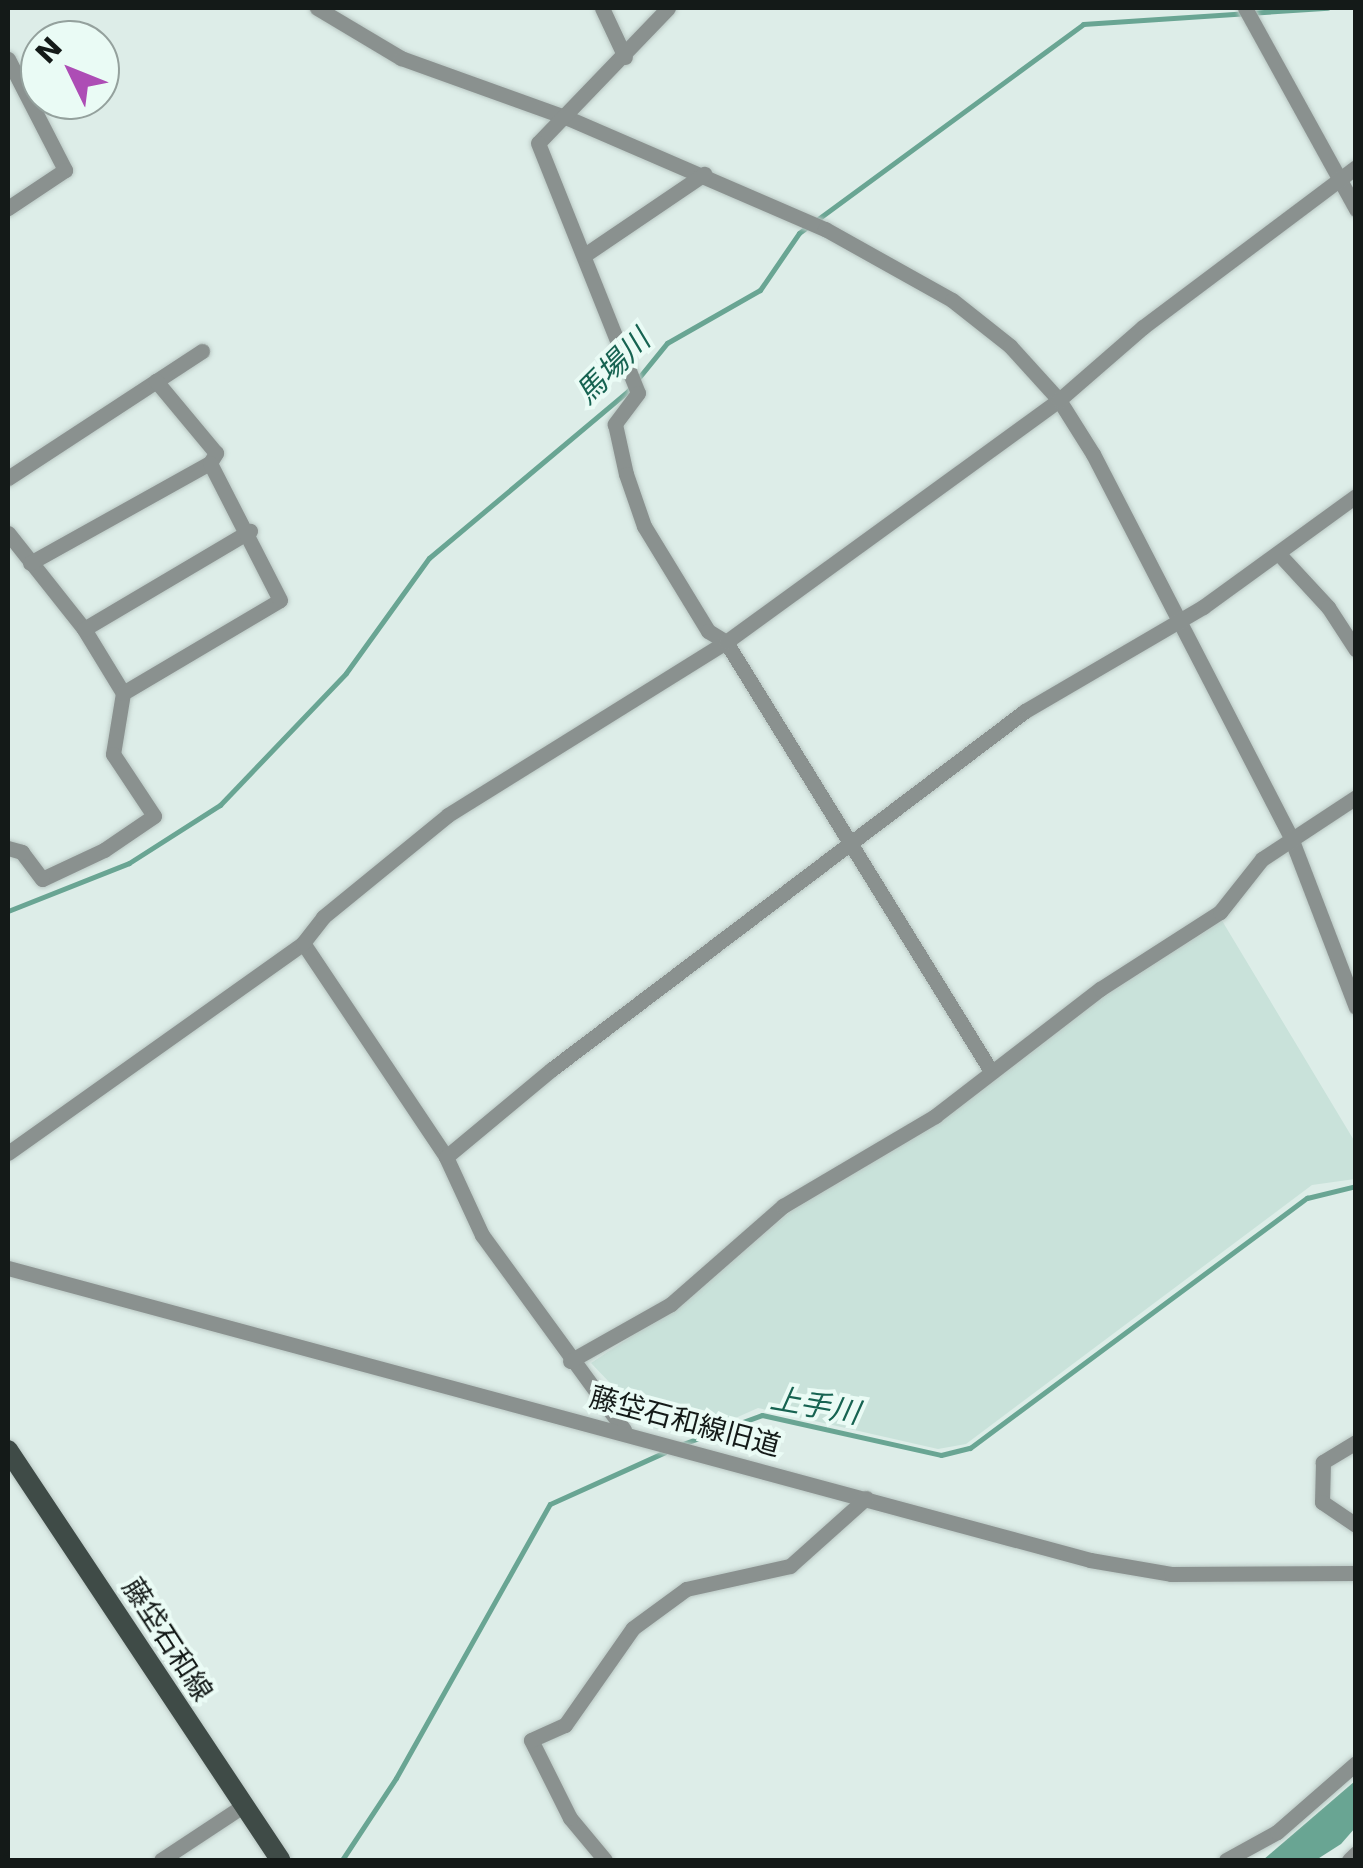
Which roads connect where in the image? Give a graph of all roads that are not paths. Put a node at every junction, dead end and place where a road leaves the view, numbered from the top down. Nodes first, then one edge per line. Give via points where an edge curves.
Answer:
1 (317, 8) edge
2 (602, 8) edge
3 (668, 8) edge
4 (1245, 8) edge
5 (625, 57) junction
6 (8, 60) edge
7 (568, 118) junction
8 (1356, 167) edge
9 (704, 174) junction
10 (1337, 178) junction
11 (8, 208) edge
12 (1356, 209) edge
13 (586, 254) junction
14 (202, 351) dead end
15 (156, 380) junction
16 (1058, 400) junction
17 (210, 462) junction
18 (8, 478) edge
19 (1356, 496) edge
20 (250, 531) junction
21 (8, 534) edge
22 (1278, 553) junction
23 (30, 562) junction
24 (1179, 620) junction
25 (84, 629) junction
26 (726, 642) junction
27 (1356, 650) edge
28 (122, 693) junction
29 (1356, 797) edge
30 (1291, 838) junction
31 (854, 842) junction
32 (8, 848) edge
33 (304, 943) junction
34 (1356, 1007) edge
35 (992, 1071) junction
36 (8, 1153) edge
37 (446, 1157) junction
38 (8, 1268) edge
39 (570, 1360) junction
40 (624, 1430) junction
41 (1356, 1442) edge
42 (8, 1450) edge
43 (866, 1498) junction
44 (1356, 1524) edge
45 (1356, 1573) edge
46 (1356, 1763) edge
47 (243, 1806) junction
48 (1356, 1853) edge
49 (162, 1860) edge
50 (280, 1860) edge
51 (604, 1860) edge
52 (1226, 1860) edge
53 (1348, 1860) edge

1 - 7 street via 401,58
2 - 5 street
3 - 5 street
4 - 10 street
5 - 7 street
6 - 11 street via 66,170
7 - 9 street
7 - 13 street via 538,143
8 - 10 street
9 - 13 street
9 - 16 street via 952,300 1010,346
10 - 12 street
10 - 16 street
13 - 26 street via 638,393 615,424 644,526 708,631
14 - 15 street
15 - 17 street via 216,452
15 - 18 street
16 - 24 street
16 - 26 street
17 - 20 street
17 - 23 street
19 - 22 street
20 - 25 street
20 - 28 street via 280,600
21 - 23 street
22 - 24 street
22 - 27 street
23 - 25 street
24 - 30 street
24 - 31 street via 1025,711
25 - 28 street
26 - 31 street
26 - 33 street via 448,815 323,918
28 - 32 street via 114,754 154,816 104,850 42,879 22,852
29 - 30 street
30 - 34 street
30 - 35 street via 1262,859 1220,912 1100,989
31 - 35 street
31 - 37 street
33 - 36 street
33 - 37 street
35 - 39 street via 935,1116 783,1206 671,1304
37 - 39 street via 482,1235
38 - 40 street, 藤垈石和線旧道
39 - 40 street
40 - 43 street, 藤垈石和線旧道
41 - 44 street via 1323,1462 1322,1502
42 - 47 main road, 藤垈石和線
43 - 45 street, 藤垈石和線旧道 via 1090,1560 1171,1574
43 - 51 street via 790,1566 686,1589 633,1628 565,1725 531,1740 570,1818
46 - 52 street via 1278,1832
47 - 49 street
47 - 50 main road, 藤垈石和線
48 - 53 street

